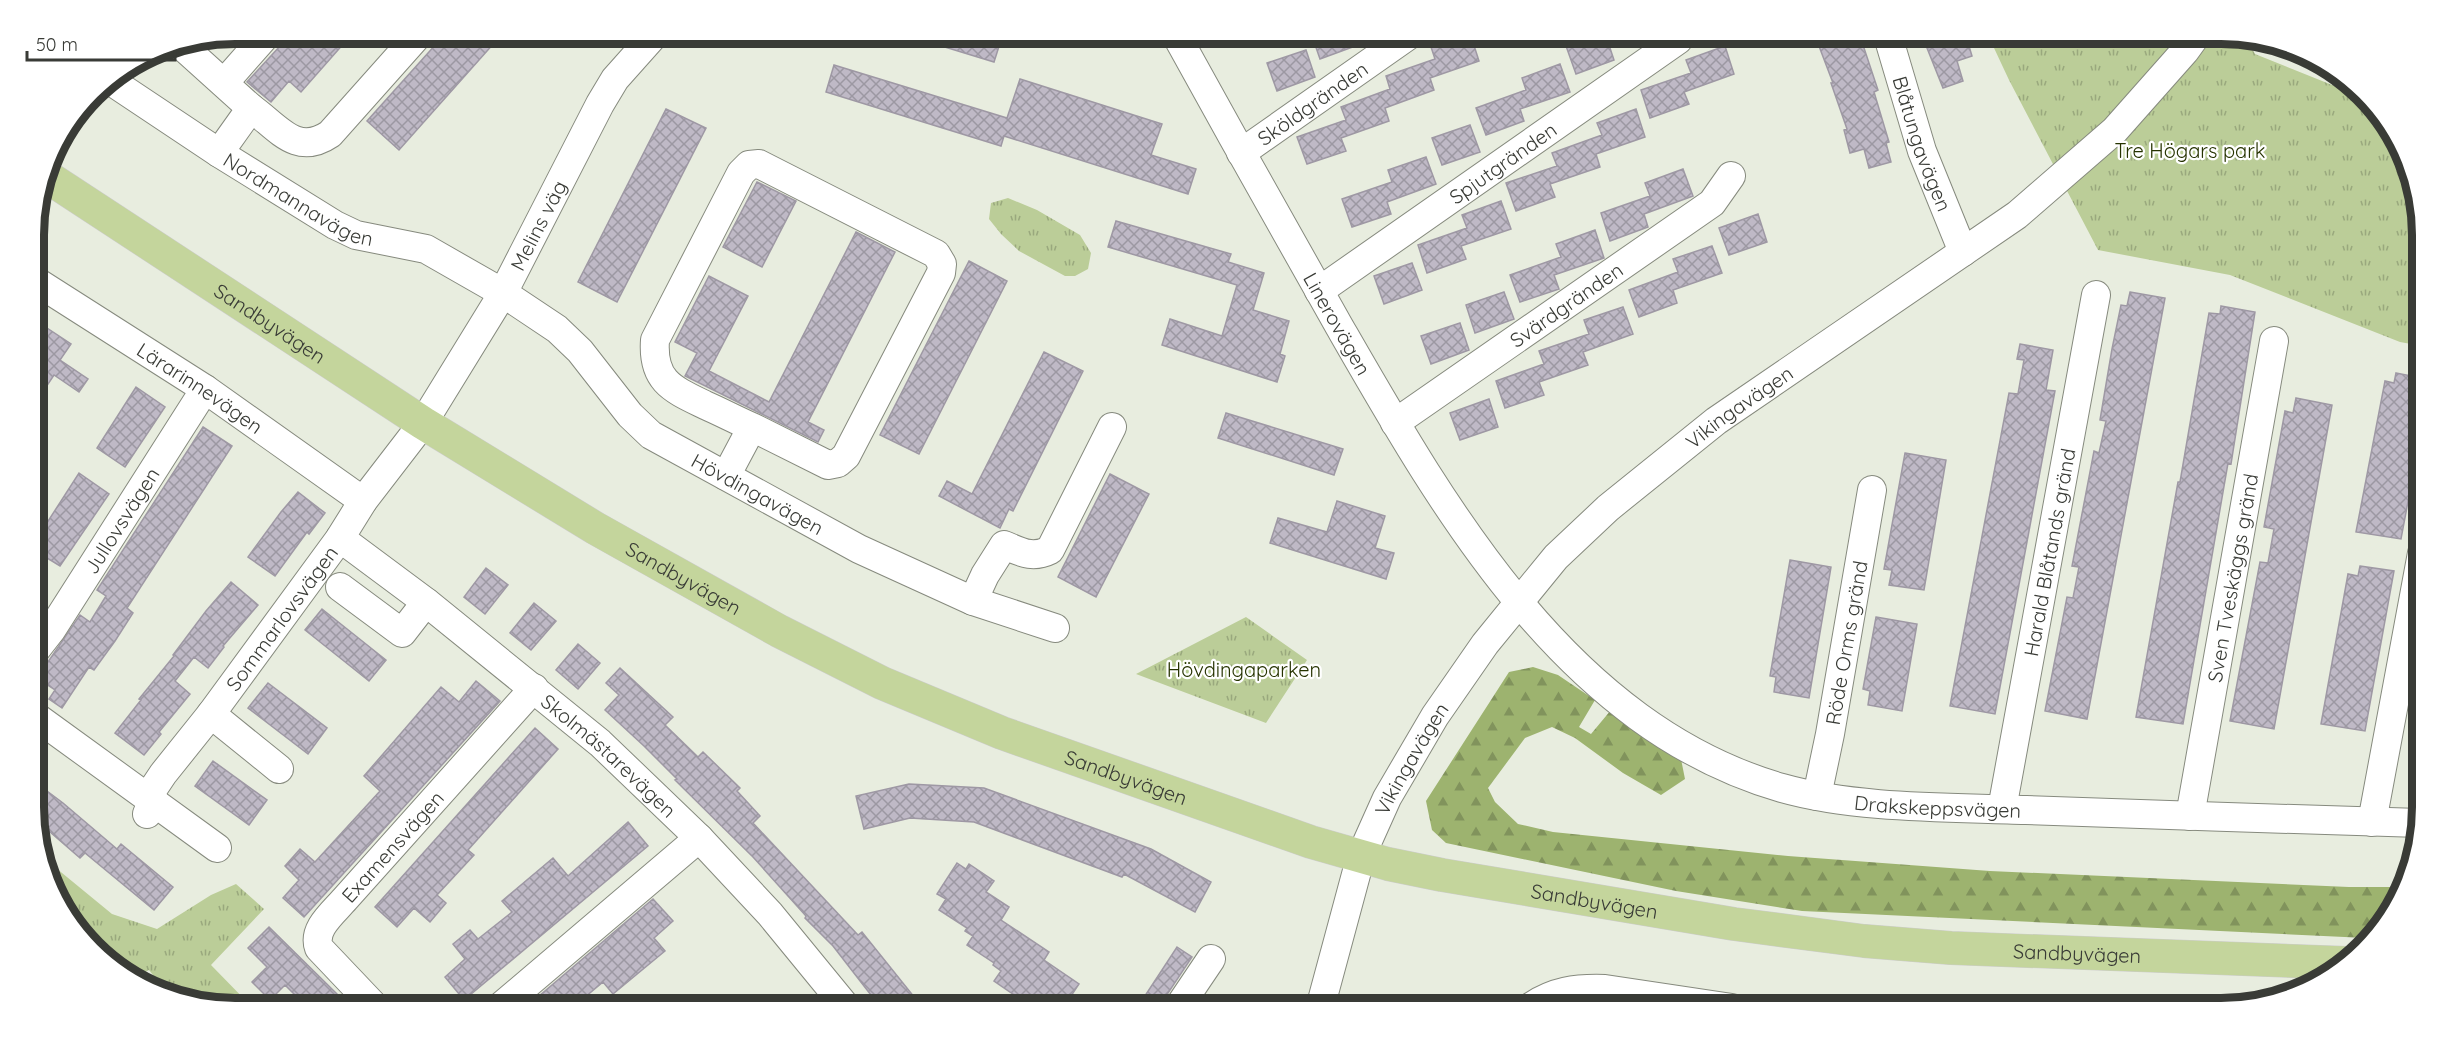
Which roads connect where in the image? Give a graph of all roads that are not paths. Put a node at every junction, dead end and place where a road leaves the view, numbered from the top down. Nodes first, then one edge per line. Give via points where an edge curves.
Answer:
1 (259, 43) edge
2 (411, 43) edge
3 (647, 43) edge
4 (1180, 43) edge
5 (1398, 43) edge
6 (1674, 43) edge
7 (1890, 43) edge
8 (2190, 43) edge
9 (187, 50) edge
10 (224, 83) junction
11 (116, 85) edge
12 (251, 108) junction
13 (219, 153) junction
14 (1241, 153) junction
15 (1731, 176) dead end
16 (52, 180) edge
17 (1963, 252) junction
18 (44, 289) edge
19 (1319, 291) junction
20 (503, 294) junction
21 (2096, 296) dead end
22 (2274, 341) dead end
23 (205, 389) junction
24 (423, 423) junction
25 (1395, 423) junction
26 (752, 427) junction
27 (1112, 427) dead end
28 (726, 476) junction
29 (1872, 490) dead end
30 (363, 501) junction
31 (340, 538) junction
32 (340, 587) dead end
33 (973, 601) junction
34 (426, 602) junction
35 (1521, 603) junction
36 (2412, 607) edge
37 (1055, 628) dead end
38 (43, 640) edge
39 (534, 688) junction
40 (211, 714) junction
41 (43, 723) edge
42 (279, 770) dead end
43 (1817, 796) junction
44 (150, 808) junction
45 (2002, 809) junction
46 (2190, 816) junction
47 (2372, 822) junction
48 (2412, 823) edge
49 (699, 838) junction
50 (217, 848) dead end
51 (1361, 856) junction
52 (1211, 959) dead end
53 (2331, 962) edge
54 (1323, 997) edge
55 (1549, 997) edge
56 (1660, 997) edge
57 (366, 998) edge
58 (511, 998) edge
59 (834, 998) edge
60 (1185, 998) edge

1 - 10 street
2 - 12 street via 322,139 297,142
3 - 20 street, Melins väg via 600,104
4 - 14 street, Linerovägen
5 - 14 street, Sköldgränden
6 - 19 street, Spjutgränden
7 - 17 street, Blåtungavägen via 1922,151
8 - 17 street, Vikingavägen via 2139,105 2091,153 2017,215
9 - 10 street
10 - 12 street
11 - 13 street, Nordmannavägen
12 - 13 street
13 - 20 street, Nordmannavägen via 335,225 357,235 426,249
14 - 19 street, Linerovägen
15 - 25 street, Svärdgränden via 1712,202
16 - 24 main road, Sandbyvägen
17 - 35 street, Vikingavägen via 1716,421 1580,533
18 - 23 street, Lärarinnevägen
19 - 25 street, Linerovägen
20 - 24 street, Melins väg
20 - 28 street, Hövdingavägen via 557,329 630,416 651,435
21 - 45 street, Harald Blåtands gränd
22 - 46 street, Sven Tveskäggs gränd
23 - 30 street, Lärarinnevägen
23 - 38 street, Jullovsvägen
24 - 30 street, Sommarlovsvägen
24 - 51 main road, Sandbyvägen via 595,528 779,631 882,683 1002,733
25 - 35 street, Linerovägen via 1477,550
26 - 26 street via 828,465 838,463 852,446 942,264 936,254 759,164 749,165 741,172 655,340 654,351 663,379 674,390
26 - 28 street
27 - 33 street via 1050,550 1029,556 1004,545
28 - 33 street, Hövdingavägen via 859,549
29 - 43 street, Röde Orms gränd
30 - 31 street, Sommarlovsvägen
31 - 34 street, Skolmästarevägen
31 - 40 street, Sommarlovsvägen
32 - 34 street via 402,633
33 - 37 street, Hövdingavägen
34 - 39 street, Skolmästarevägen
35 - 43 street, Drakskeppsvägen via 1597,682 1678,743 1756,780
35 - 51 street, Vikingavägen via 1485,644 1435,716 1387,798
36 - 47 street
39 - 49 street, Skolmästarevägen via 600,743
39 - 57 street, Examensvägen via 318,933 319,948
40 - 42 street
40 - 44 street, Sommarlovsvägen via 153,789
41 - 44 street
43 - 45 street, Drakskeppsvägen
44 - 50 street
45 - 46 street, Drakskeppsvägen
46 - 47 street, Drakskeppsvägen
47 - 48 street, Drakskeppsvägen
49 - 58 street
49 - 59 street, Skolmästarevägen via 770,914
51 - 53 main road, Sandbyvägen via 1466,879 1734,924 1864,941 1951,948
51 - 54 street, Vikingavägen
52 - 60 street
55 - 56 street via 1563,990 1585,989

